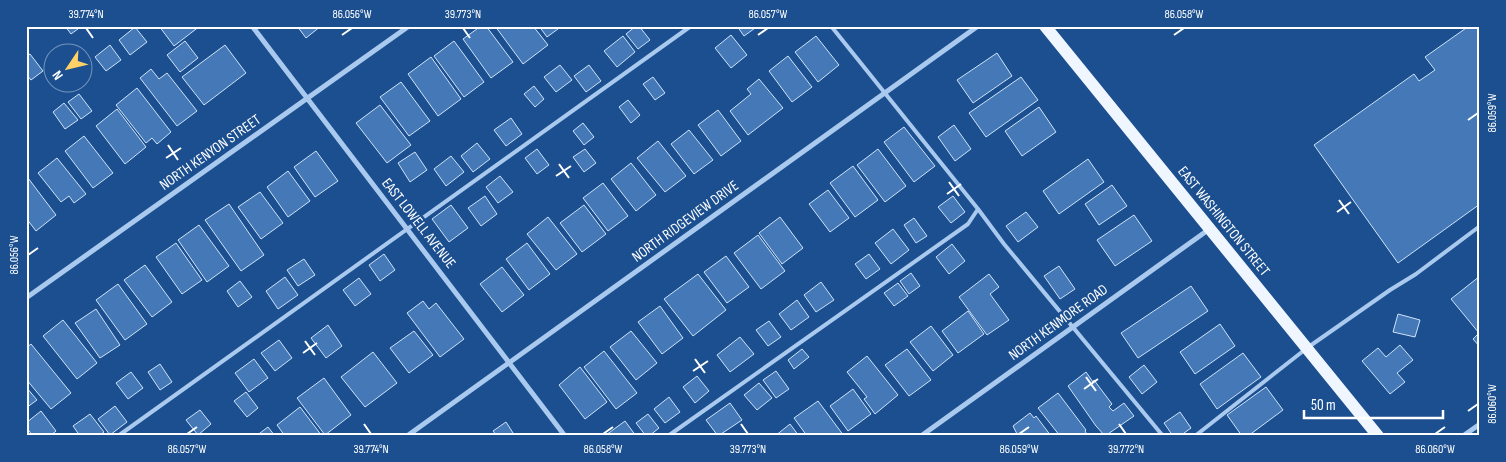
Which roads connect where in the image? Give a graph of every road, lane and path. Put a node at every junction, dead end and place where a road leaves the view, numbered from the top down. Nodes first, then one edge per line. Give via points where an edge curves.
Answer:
1 (252, 26) edge
2 (409, 26) edge
3 (691, 26) edge
4 (831, 26) edge
5 (978, 26) edge
6 (1045, 26) edge
7 (884, 94) junction
8 (307, 98) junction
9 (978, 209) junction
10 (1480, 226) edge
11 (407, 228) junction
12 (1209, 230) junction
13 (26, 298) edge
14 (1074, 326) junction
15 (1307, 348) junction
16 (510, 362) junction
17 (1480, 424) edge
18 (118, 436) edge
19 (407, 436) edge
20 (565, 436) edge
21 (668, 436) edge
22 (922, 436) edge
23 (1163, 436) edge
24 (1195, 436) edge
25 (1378, 436) edge
26 (1463, 436) edge

1 - 8 street, EAST LOWELL AVENUE
2 - 8 street, NORTH KENYON STREET
3 - 11 lane
4 - 7 lane
5 - 7 street, NORTH RIDGEVIEW DRIVE
6 - 12 main road, EAST WASHINGTON STREET
7 - 9 lane
7 - 16 street, NORTH RIDGEVIEW DRIVE
8 - 11 street, EAST LOWELL AVENUE
8 - 13 street, NORTH KENYON STREET
9 - 14 lane
9 - 21 lane via 968,224
10 - 15 lane
11 - 16 street, EAST LOWELL AVENUE
11 - 18 lane
12 - 14 street, NORTH KENMORE ROAD
12 - 15 main road, EAST WASHINGTON STREET
14 - 22 street, NORTH KENMORE ROAD
14 - 23 lane
15 - 24 lane
15 - 25 main road, EAST WASHINGTON STREET
16 - 19 street, NORTH RIDGEVIEW DRIVE
16 - 20 street, EAST LOWELL AVENUE
17 - 26 street

